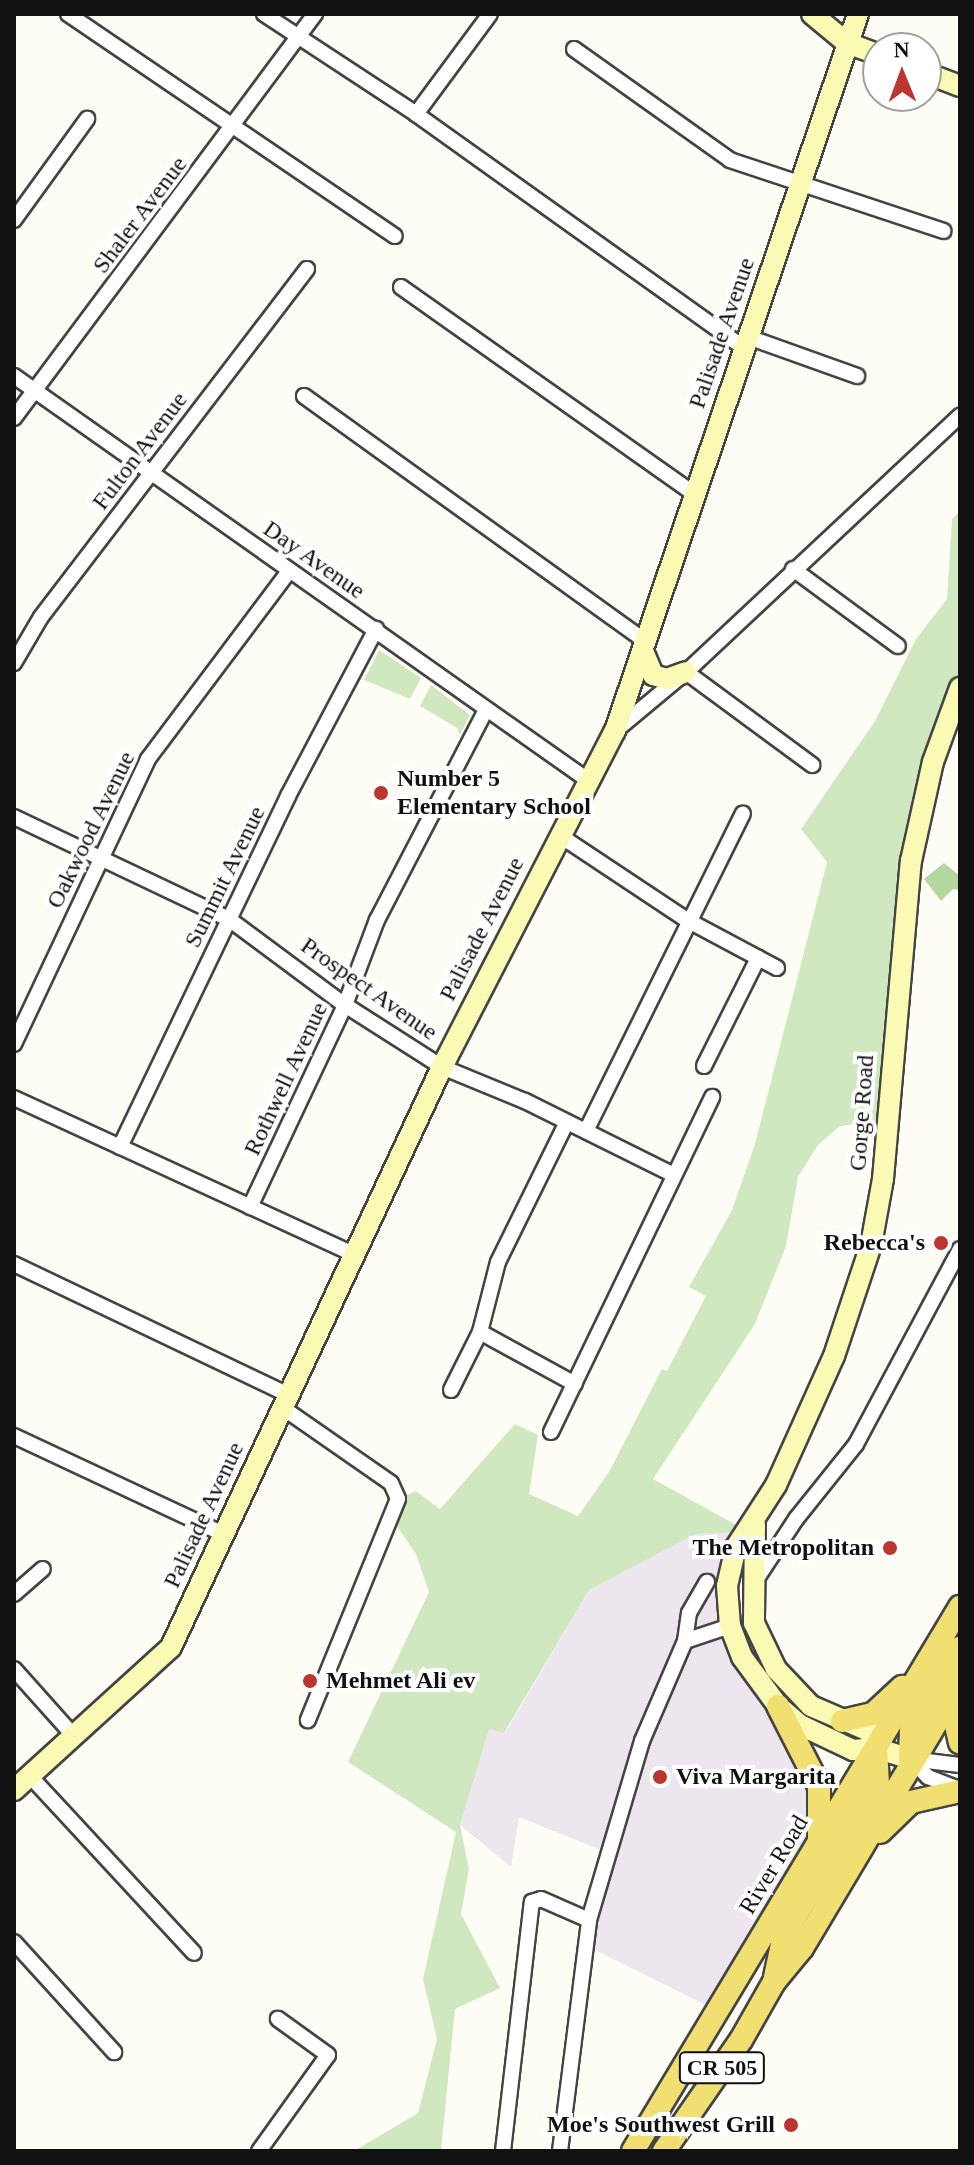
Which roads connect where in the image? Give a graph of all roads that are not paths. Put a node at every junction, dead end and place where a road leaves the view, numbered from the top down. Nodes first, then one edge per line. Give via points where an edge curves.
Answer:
1 (68, 14) edge
2 (264, 14) edge
3 (315, 14) edge
4 (490, 14) edge
5 (812, 14) edge
6 (858, 14) edge
7 (298, 36) junction
8 (847, 43) junction
9 (862, 48) edge
10 (574, 49) dead end
11 (416, 114) junction
12 (87, 119) dead end
13 (232, 127) junction
14 (799, 182) junction
15 (14, 220) edge
16 (944, 231) dead end
17 (395, 236) dead end
18 (307, 269) dead end
19 (401, 287) dead end
20 (746, 342) junction
21 (14, 376) edge
22 (857, 376) dead end
23 (34, 390) junction
24 (304, 396) dead end
25 (960, 416) edge
26 (14, 418) edge
27 (151, 473) junction
28 (694, 494) junction
29 (793, 569) junction
30 (289, 571) junction
31 (376, 629) junction
32 (898, 646) dead end
33 (645, 647) junction
34 (14, 663) edge
35 (686, 672) junction
36 (960, 688) edge
37 (486, 710) junction
38 (615, 731) junction
39 (812, 765) dead end
40 (589, 781) junction
41 (743, 814) dead end
42 (14, 817) edge
43 (559, 835) junction
44 (102, 856) junction
45 (229, 919) junction
46 (687, 920) junction
47 (758, 958) junction
48 (777, 968) dead end
49 (345, 1005) junction
50 (14, 1044) edge
51 (704, 1066) dead end
52 (442, 1067) junction
53 (712, 1097) dead end
54 (14, 1098) edge
55 (567, 1122) junction
56 (586, 1131) junction
57 (120, 1147) junction
58 (674, 1175) junction
59 (250, 1207) junction
60 (960, 1249) edge
61 (355, 1255) junction
62 (14, 1264) edge
63 (480, 1332) junction
64 (575, 1384) junction
65 (451, 1390) dead end
66 (286, 1402) junction
67 (551, 1432) dead end
68 (14, 1436) edge
69 (755, 1524) junction
70 (223, 1534) junction
71 (43, 1569) dead end
72 (707, 1582) dead end
73 (752, 1586) junction
74 (14, 1594) edge
75 (960, 1607) edge
76 (730, 1626) junction
77 (685, 1641) junction
78 (960, 1648) edge
79 (933, 1654) junction
80 (14, 1669) edge
81 (960, 1683) edge
82 (960, 1699) edge
83 (778, 1706) junction
84 (308, 1720) dead end
85 (842, 1721) junction
86 (73, 1735) junction
87 (960, 1742) edge
88 (876, 1748) junction
89 (911, 1759) junction
90 (960, 1765) edge
91 (22, 1783) edge
92 (960, 1790) edge
93 (819, 1842) junction
94 (852, 1862) junction
95 (589, 1920) junction
96 (14, 1942) edge
97 (194, 1953) dead end
98 (774, 1982) junction
99 (278, 2019) dead end
100 (114, 2052) dead end
101 (562, 2148) edge
102 (259, 2151) edge
103 (503, 2151) edge
104 (633, 2151) edge
105 (664, 2151) edge

1 - 13 street
2 - 7 street
3 - 7 street, Shaler Avenue
4 - 11 street
5 - 8 main road
6 - 8 main road, Palisade Avenue
7 - 11 street
7 - 13 street, Shaler Avenue
8 - 9 main road
8 - 14 main road, Palisade Avenue
10 - 14 street via 730,160
11 - 20 street
12 - 15 street
13 - 17 street
13 - 23 street, Shaler Avenue
14 - 16 street
14 - 20 main road, Palisade Avenue
18 - 27 street, Fulton Avenue
19 - 28 street
20 - 22 street
20 - 28 main road, Palisade Avenue
21 - 23 street, Day Avenue
23 - 26 street, Shaler Avenue
23 - 27 street, Day Avenue
24 - 33 street
25 - 29 street
27 - 30 street, Day Avenue
27 - 34 street, Fulton Avenue via 41,617
28 - 33 main road, Palisade Avenue
29 - 32 street
29 - 35 street
30 - 31 street, Day Avenue
30 - 44 street, Oakwood Avenue via 148,759
31 - 37 street, Day Avenue
31 - 45 street, Summit Avenue
33 - 35 main road via 653,675 667,679
33 - 38 main road, Palisade Avenue
35 - 38 street
35 - 39 street
36 - 69 main road, Gorge Road via 933,762 911,861 883,1184 871,1245 834,1356
37 - 40 street, Day Avenue
37 - 49 street, Rothwell Avenue via 377,920
38 - 40 main road, Palisade Avenue
40 - 43 main road, Palisade Avenue
41 - 46 street
42 - 44 street, Prospect Avenue
43 - 46 street
43 - 52 main road, Palisade Avenue
44 - 45 street, Prospect Avenue
44 - 50 street, Oakwood Avenue
45 - 49 street, Prospect Avenue
45 - 57 street, Summit Avenue
46 - 47 street
46 - 56 street
47 - 48 street
47 - 51 street
49 - 52 street, Prospect Avenue
49 - 59 street, Rothwell Avenue
52 - 55 street, Prospect Avenue
52 - 61 main road, Palisade Avenue
53 - 58 street
54 - 57 street
55 - 56 street, Prospect Avenue
55 - 63 street via 498,1262
56 - 58 street, Prospect Avenue
57 - 59 street
58 - 64 street
59 - 61 street
60 - 73 street via 856,1444 796,1519
61 - 66 main road, Palisade Avenue
62 - 66 street
63 - 64 street
63 - 65 street
64 - 67 street
66 - 70 main road, Palisade Avenue
66 - 84 street via 396,1491 396,1508
68 - 70 street
69 - 73 main road, Gorge Road
69 - 76 main road, Gorge Road via 736,1547 727,1586
70 - 86 main road, Palisade Avenue via 171,1647
71 - 74 street
72 - 77 street via 689,1613
73 - 85 main road, Gorge Road via 754,1623 776,1669 811,1706
75 - 79 main road, River Road / CR 505
76 - 77 street
76 - 83 main road, Gorge Road via 754,1679
77 - 95 street via 642,1741
78 - 89 main road via 911,1730
79 - 85 main road via 873,1714
79 - 88 main road, River Road / CR 505
80 - 86 street
81 - 89 main road, CR 505
82 - 87 main road via 955,1721
83 - 88 main road, Gorge Road via 819,1735 853,1750
83 - 93 main road via 819,1786
85 - 88 main road, Gorge Road via 869,1731
86 - 91 main road, Palisade Avenue
88 - 89 main road, Gorge Road
88 - 93 main road, River Road / CR 505
88 - 98 main road via 878,1785 798,1912 782,1943
89 - 90 street
89 - 92 street via 928,1777
89 - 94 main road, CR 505
91 - 97 street
92 - 94 main road via 911,1802
93 - 104 main road, River Road / CR 505
94 - 98 main road, CR 505 via 802,1948
95 - 101 street
95 - 103 street via 541,1899 532,1902
96 - 100 street
98 - 105 main road, CR 505
99 - 102 street via 328,2055

